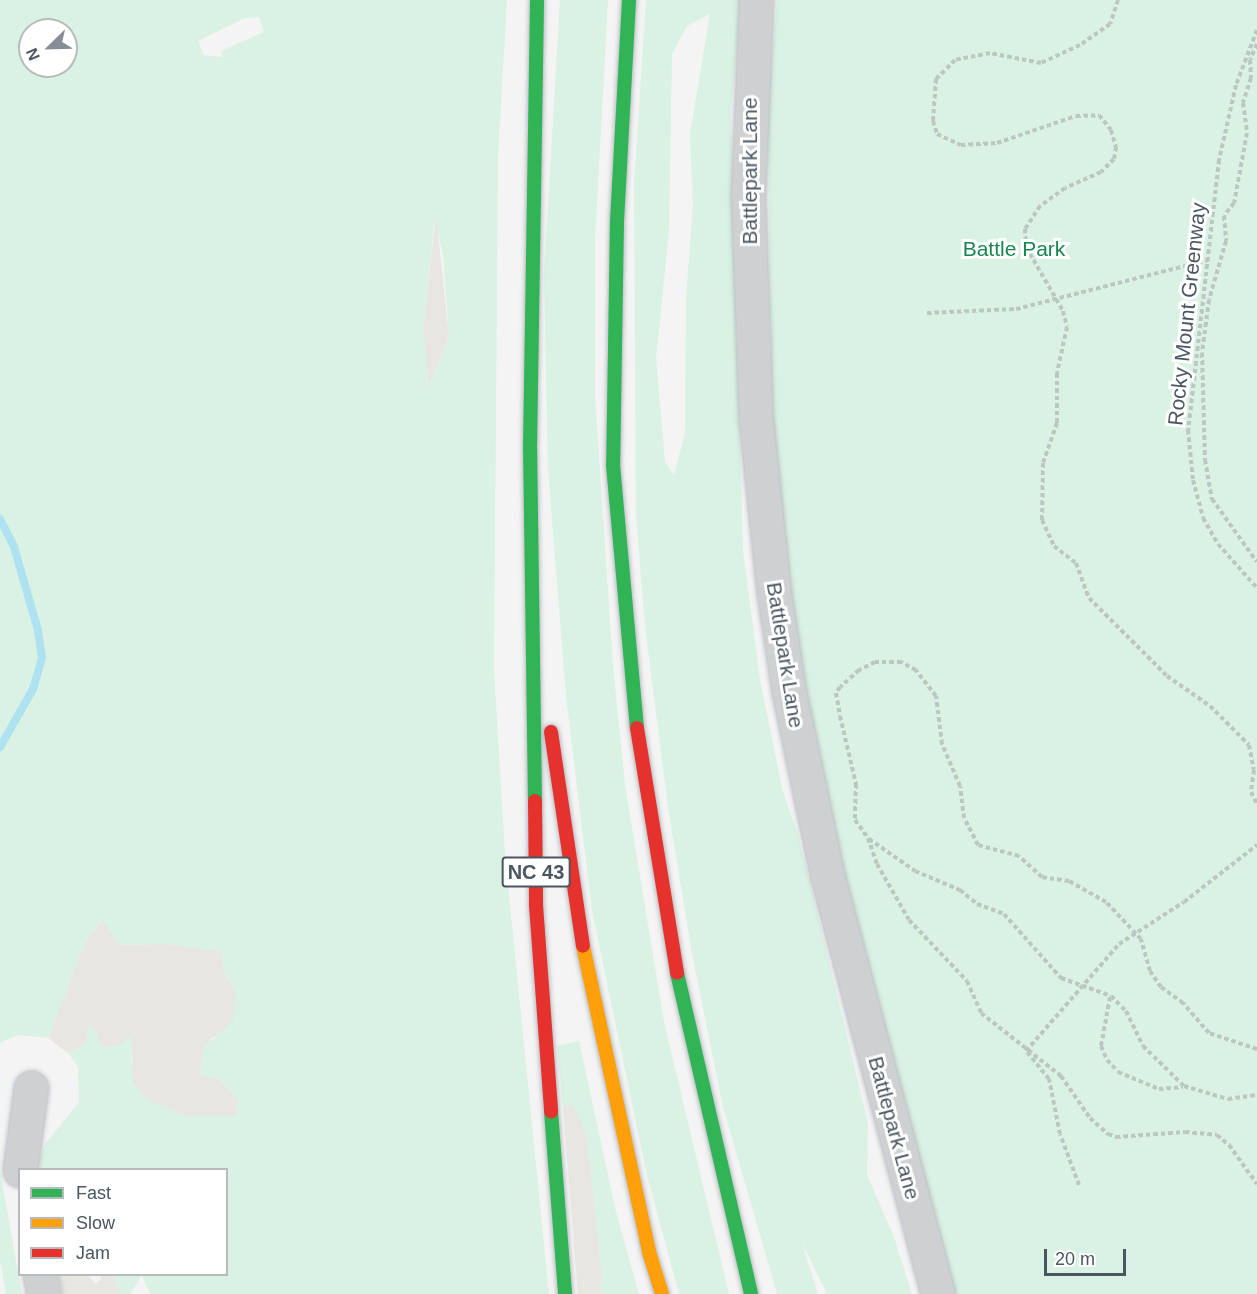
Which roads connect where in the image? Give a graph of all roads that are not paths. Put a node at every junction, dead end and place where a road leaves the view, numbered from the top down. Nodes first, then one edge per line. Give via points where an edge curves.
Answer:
1 (537, 0) edge
2 (629, 0) edge
3 (756, 0) edge
4 (531, 449) junction
5 (549, 697) dead end
6 (550, 721) dead end
7 (31, 1088) dead end
8 (20, 1168) edge
9 (40, 1276) edge
10 (44, 1294) edge
11 (565, 1294) edge
12 (662, 1294) edge
13 (751, 1294) edge
14 (938, 1294) edge

1 - 4 highway
2 - 13 highway via 617,221 613,465 634,708 672,951
3 - 14 street, Battlepark Lane via 747,171 756,420 768,550 789,692 828,878
4 - 5 highway
4 - 11 highway, NC 43 via 536,904
6 - 12 highway via 588,976 648,1252
7 - 8 street
9 - 10 street

